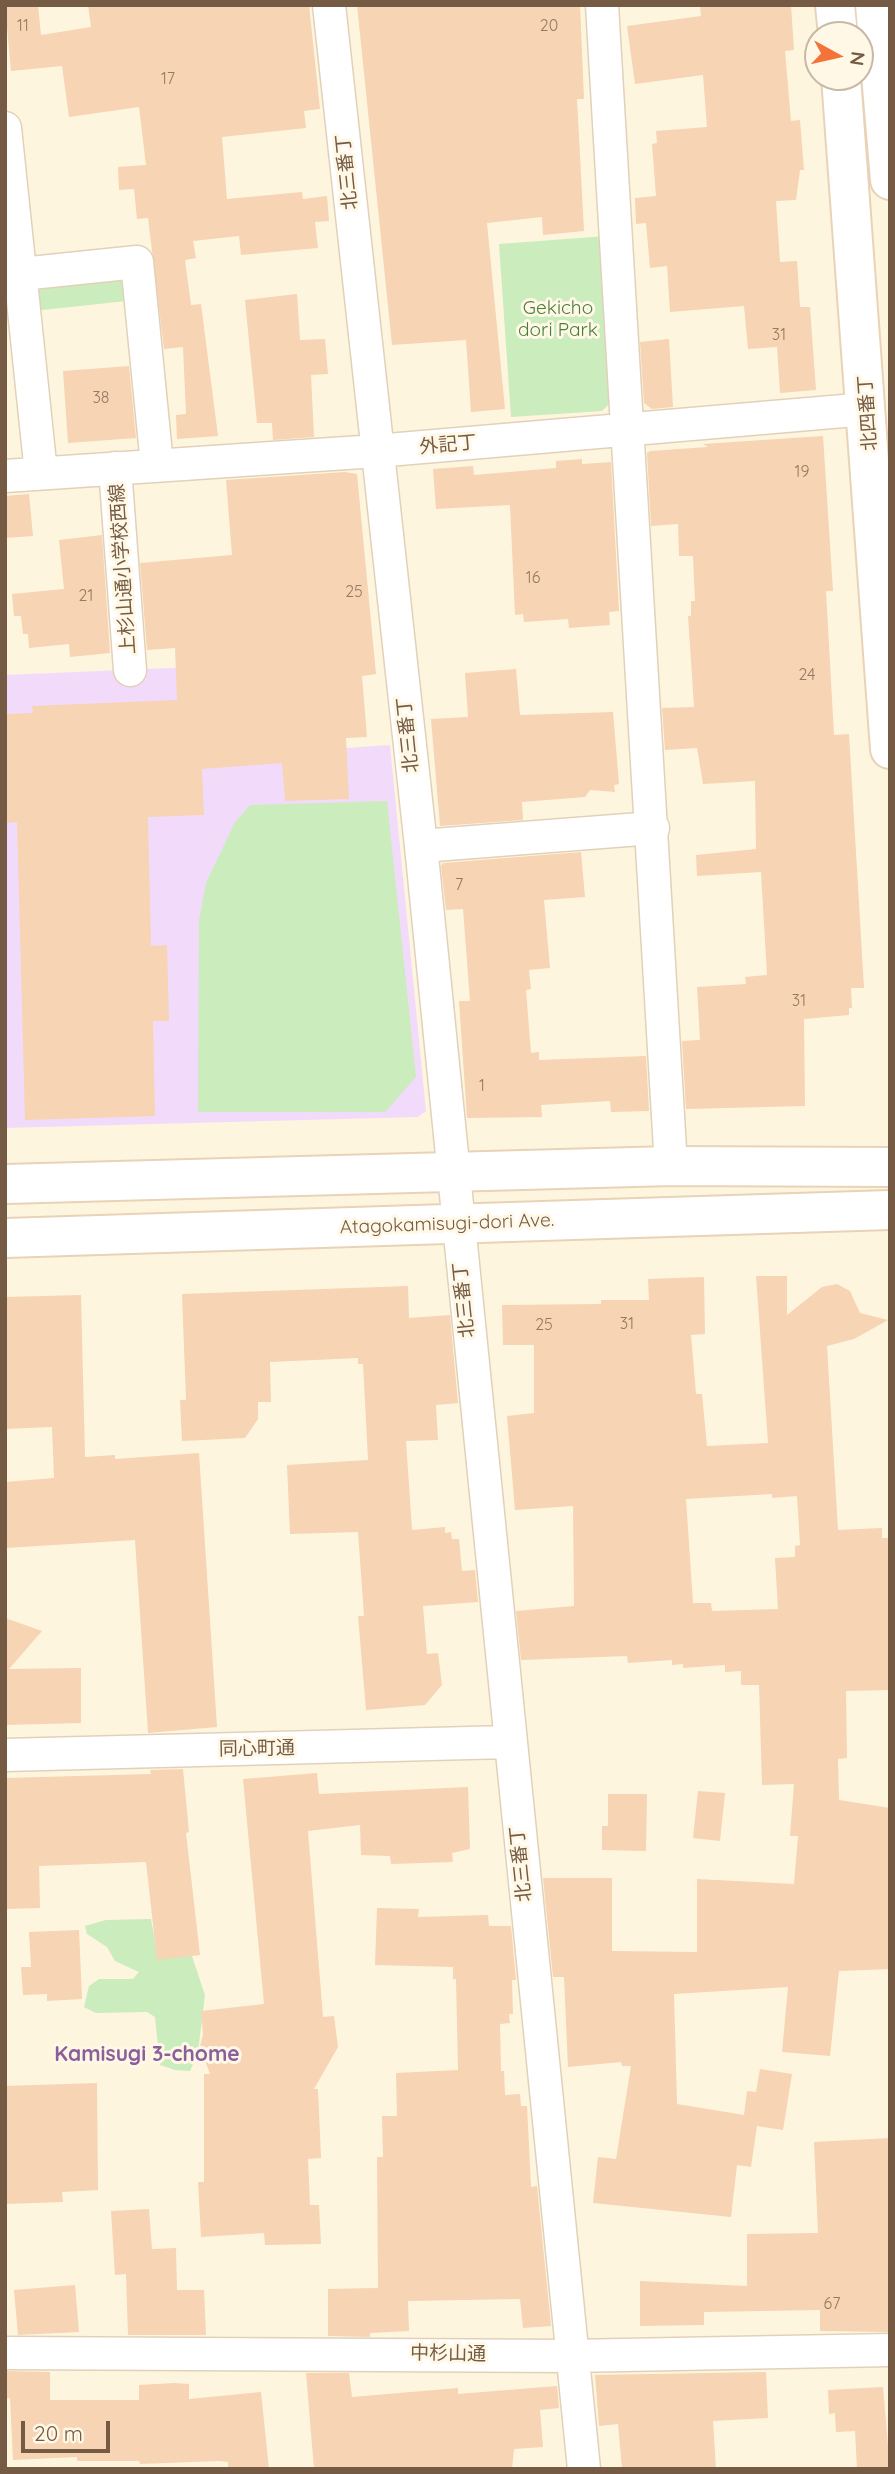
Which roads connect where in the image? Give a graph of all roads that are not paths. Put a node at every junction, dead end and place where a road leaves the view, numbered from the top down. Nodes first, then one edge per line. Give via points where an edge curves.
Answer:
1 (329, 5) edge
2 (602, 5) edge
3 (876, 5) edge
4 (843, 91) edge
5 (5, 128) edge
6 (890, 180) edge
7 (21, 274) junction
8 (878, 409) edge
9 (629, 428) junction
10 (376, 451) junction
11 (157, 465) junction
12 (115, 468) junction
13 (41, 473) junction
14 (5, 475) edge
15 (130, 670) dead end
16 (890, 749) edge
17 (653, 828) junction
18 (421, 845) junction
19 (671, 1166) junction
20 (890, 1167) edge
21 (453, 1174) junction
22 (5, 1184) edge
23 (890, 1210) edge
24 (456, 1223) junction
25 (5, 1238) edge
26 (508, 1742) junction
27 (5, 1755) edge
28 (890, 2350) edge
29 (5, 2353) edge
30 (570, 2356) junction
31 (584, 2469) edge

1 - 10 street, 北三番丁
2 - 9 street
3 - 6 street
4 - 8 street, 北四番丁
5 - 7 street
7 - 11 street via 136,250
7 - 13 street
8 - 9 street, 外記丁
8 - 16 street, 北四番丁
9 - 10 street, 外記丁
9 - 17 street
10 - 11 street, 外記丁
10 - 18 street, 北三番丁
11 - 12 street, 外記丁
12 - 13 street, 外記丁
12 - 15 street, 上杉山通小学校西線
13 - 14 street, 外記丁
17 - 18 street
17 - 19 street
18 - 21 street, 北三番丁
19 - 20 street
19 - 21 street
21 - 22 street
21 - 24 street, 北三番丁
23 - 24 street, Atagokamisugi-dori Ave.
24 - 25 street, Atagokamisugi-dori Ave.
24 - 26 street, 北三番丁
26 - 27 street, 同心町通
26 - 30 street, 北三番丁
28 - 30 street, 中杉山通
29 - 30 street, 中杉山通
30 - 31 street, 北三番丁

